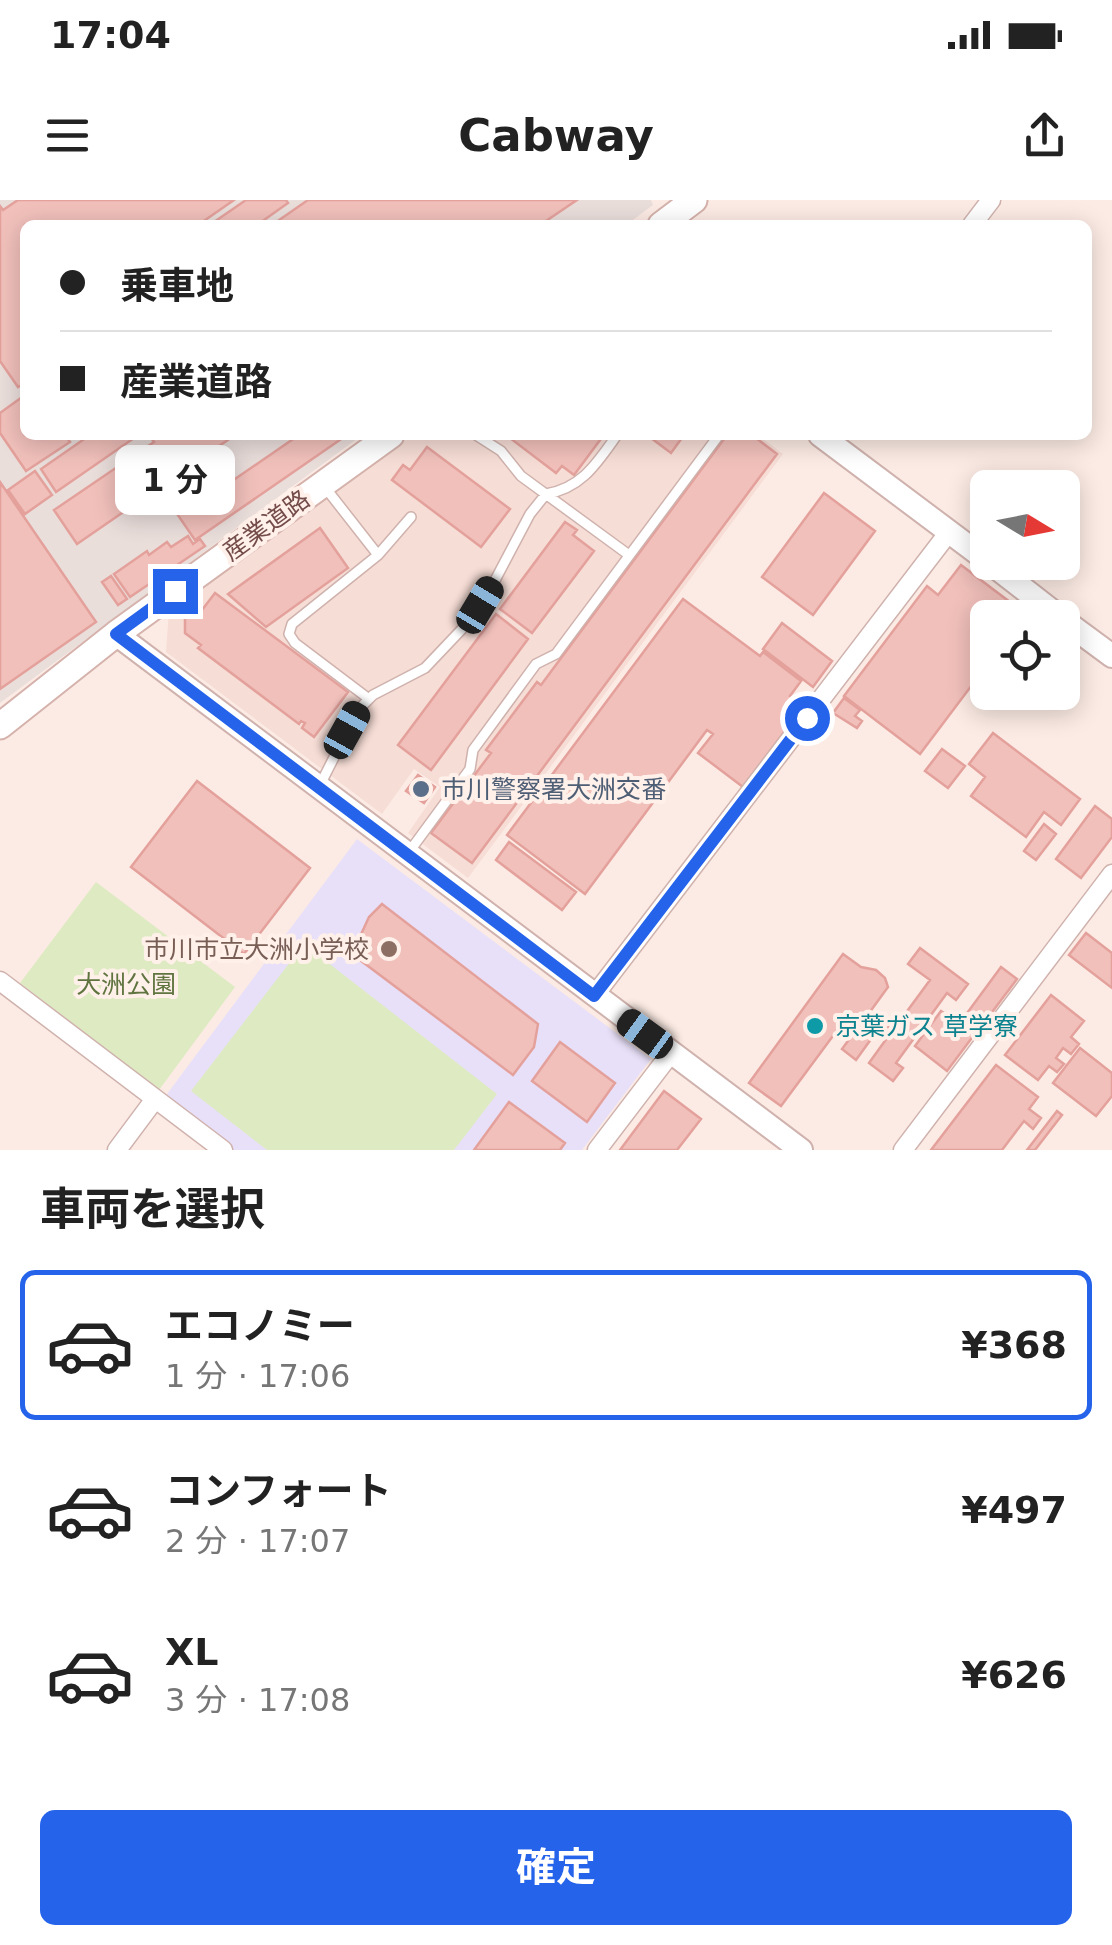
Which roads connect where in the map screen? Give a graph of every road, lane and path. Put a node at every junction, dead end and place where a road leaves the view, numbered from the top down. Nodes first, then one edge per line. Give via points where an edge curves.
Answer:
1 (694, 200) edge
2 (665, 214) edge
3 (383, 440) edge
4 (484, 440) edge
5 (614, 440) edge
6 (715, 440) edge
7 (827, 440) edge
8 (322, 484) junction
9 (546, 494) junction
10 (411, 517) dead end
11 (949, 532) junction
12 (970, 548) edge
13 (378, 555) junction
14 (630, 555) junction
15 (1012, 580) edge
16 (1038, 600) edge
17 (1080, 632) edge
18 (116, 634) junction
19 (1112, 656) edge
20 (369, 699) junction
21 (0, 726) edge
22 (318, 787) junction
23 (408, 854) junction
24 (1112, 874) edge
25 (0, 981) edge
26 (594, 996) junction
27 (671, 1053) junction
28 (155, 1099) junction
29 (117, 1150) edge
30 (224, 1150) edge
31 (597, 1150) edge
32 (801, 1150) edge
33 (903, 1150) edge

1 - 2 main road
3 - 8 main road, 産業道路
4 - 9 lane
5 - 9 lane via 575,485
6 - 14 lane
7 - 11 street
8 - 13 lane
8 - 18 main road, 産業道路
9 - 14 lane
9 - 20 lane via 480,605 442,652
10 - 13 lane
11 - 12 street
11 - 26 street
13 - 20 lane via 302,615 289,634
14 - 23 lane via 472,750 470,769
15 - 16 street
17 - 19 street
18 - 21 main road, 産業道路
18 - 22 street
20 - 22 lane
22 - 23 street
23 - 26 street
24 - 33 street
25 - 28 street
26 - 27 street
27 - 31 street
27 - 32 street
28 - 29 street
28 - 30 street

